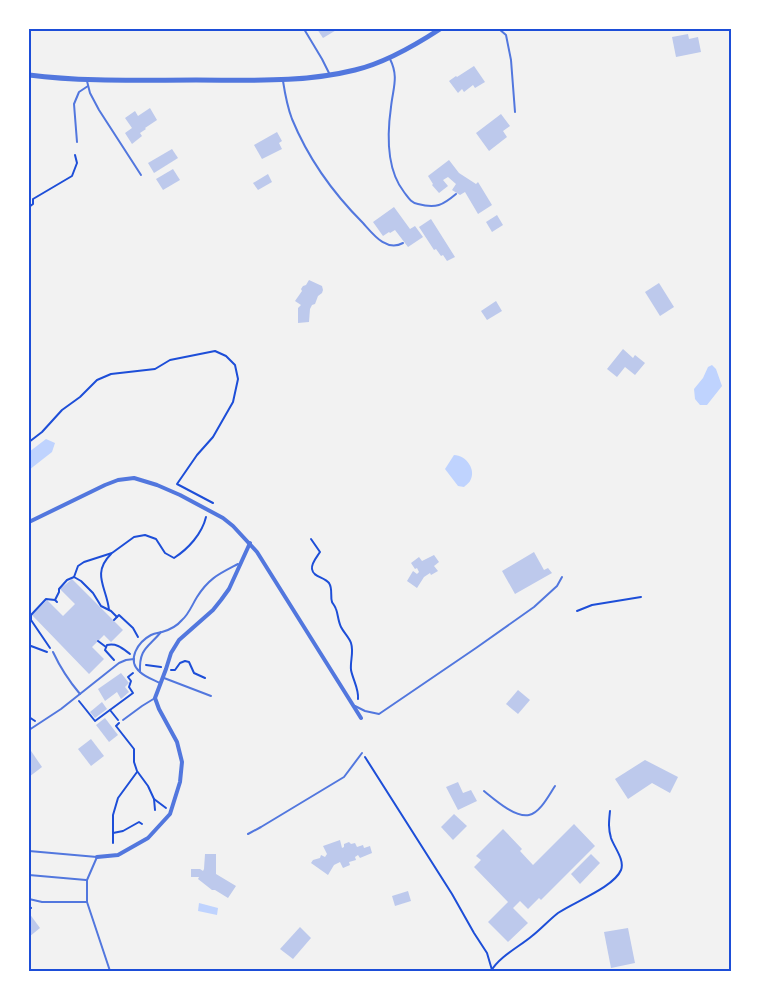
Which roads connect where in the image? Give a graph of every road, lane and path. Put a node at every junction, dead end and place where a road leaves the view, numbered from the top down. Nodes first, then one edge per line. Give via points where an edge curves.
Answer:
1 (304, 29) edge
2 (440, 29) edge
3 (466, 29) edge
4 (474, 29) edge
5 (499, 29) edge
6 (388, 59) junction
7 (29, 75) edge
8 (330, 75) junction
9 (86, 79) junction
10 (283, 79) junction
11 (88, 86) junction
12 (515, 112) dead end
13 (77, 142) dead end
14 (75, 155) dead end
15 (141, 175) dead end
16 (456, 194) dead end
17 (29, 207) edge
18 (403, 243) dead end
19 (29, 442) edge
20 (213, 502) dead end
21 (206, 515) dead end
22 (29, 522) edge
23 (311, 539) dead end
24 (250, 544) junction
25 (112, 553) junction
26 (241, 563) junction
27 (562, 576) dead end
28 (74, 577) junction
29 (641, 597) dead end
30 (109, 610) junction
31 (577, 611) dead end
32 (117, 617) junction
33 (114, 620) dead end
34 (161, 632) junction
35 (143, 634) dead end
36 (140, 638) junction
37 (98, 641) dead end
38 (135, 642) dead end
39 (29, 647) edge
40 (106, 647) junction
41 (52, 652) junction
42 (134, 659) junction
43 (129, 660) junction
44 (119, 663) junction
45 (144, 664) dead end
46 (161, 667) dead end
47 (169, 670) junction
48 (140, 673) junction
49 (163, 678) junction
50 (205, 678) dead end
51 (160, 683) junction
52 (80, 694) junction
53 (211, 696) dead end
54 (76, 697) junction
55 (154, 698) junction
56 (354, 706) junction
57 (110, 710) junction
58 (361, 718) dead end
59 (123, 720) dead end
60 (29, 730) edge
61 (362, 753) joint
62 (137, 771) junction
63 (555, 786) dead end
64 (484, 791) dead end
65 (154, 799) junction
66 (171, 809) junction
67 (155, 810) dead end
68 (610, 811) dead end
69 (142, 824) dead end
70 (113, 833) junction
71 (248, 834) dead end
72 (113, 843) dead end
73 (29, 851) edge
74 (97, 857) junction
75 (29, 875) edge
76 (87, 880) junction
77 (29, 899) edge
78 (87, 902) junction
79 (110, 971) edge
80 (492, 971) edge

1 - 8 lane
2 - 6 street
3 - 4 lane
5 - 12 lane via 506,35 511,60
6 - 8 street
6 - 16 lane via 396,76 390,110 389,146 396,181 415,204 438,205
7 - 9 street
8 - 10 street
9 - 10 street
9 - 11 lane
10 - 18 lane via 287,104 299,134 333,190 378,239 393,246
11 - 13 lane via 79,92 74,104
11 - 15 lane via 99,110
14 - 17 path via 77,163 72,176 34,199
19 - 20 path via 97,380 111,374 156,369 170,360 215,351 235,365 238,380 233,402 213,437 177,484
21 - 25 path via 196,537 174,558 165,553 156,539 145,535 134,537
22 - 24 street via 105,485 134,478 180,495 223,518
23 - 56 path via 320,552 312,571 329,584 341,627 352,644 351,665 358,694
24 - 26 street
24 - 56 street
25 - 28 path via 84,562 78,566
25 - 30 path via 101,568 101,584
26 - 34 lane via 211,579 184,619
26 - 47 street via 229,589 213,610 179,640 171,653
27 - 56 lane via 557,586 534,607 379,714
28 - 30 path via 93,593 101,606
28 - 41 path via 59,589 56,601 46,600 31,615
29 - 31 path via 592,605
30 - 32 path
32 - 33 path
32 - 36 path via 120,615
34 - 42 lane via 143,640
34 - 48 lane via 144,649
35 - 36 path
36 - 38 path
37 - 40 path
39 - 41 path
40 - 43 path via 113,644 130,652
40 - 44 path via 109,656
41 - 52 lane
42 - 43 lane
42 - 48 lane
43 - 44 lane
43 - 57 path via 134,672 128,677 133,692
44 - 52 lane
45 - 46 path
47 - 49 street
47 - 50 path via 175,670 185,660 194,673
48 - 51 lane
49 - 51 street
49 - 53 lane
51 - 55 street
52 - 54 lane
54 - 57 path via 95,722
54 - 60 lane
55 - 59 lane
55 - 66 street via 176,742 182,762 180,782
56 - 58 street
57 - 62 path via 120,723 116,726 134,749
61 - 71 lane via 344,776
61 - 80 path via 452,894 487,953
62 - 65 path
62 - 70 path via 118,798 113,815
63 - 64 lane via 530,815 521,815 502,806
65 - 66 path
65 - 67 path
66 - 74 street via 148,838 118,855
68 - 80 path via 608,824 622,868 616,878 558,914 504,957
69 - 70 path via 139,822
70 - 72 path
73 - 74 lane
74 - 76 lane
75 - 76 lane
76 - 78 lane
77 - 78 lane
78 - 79 lane

